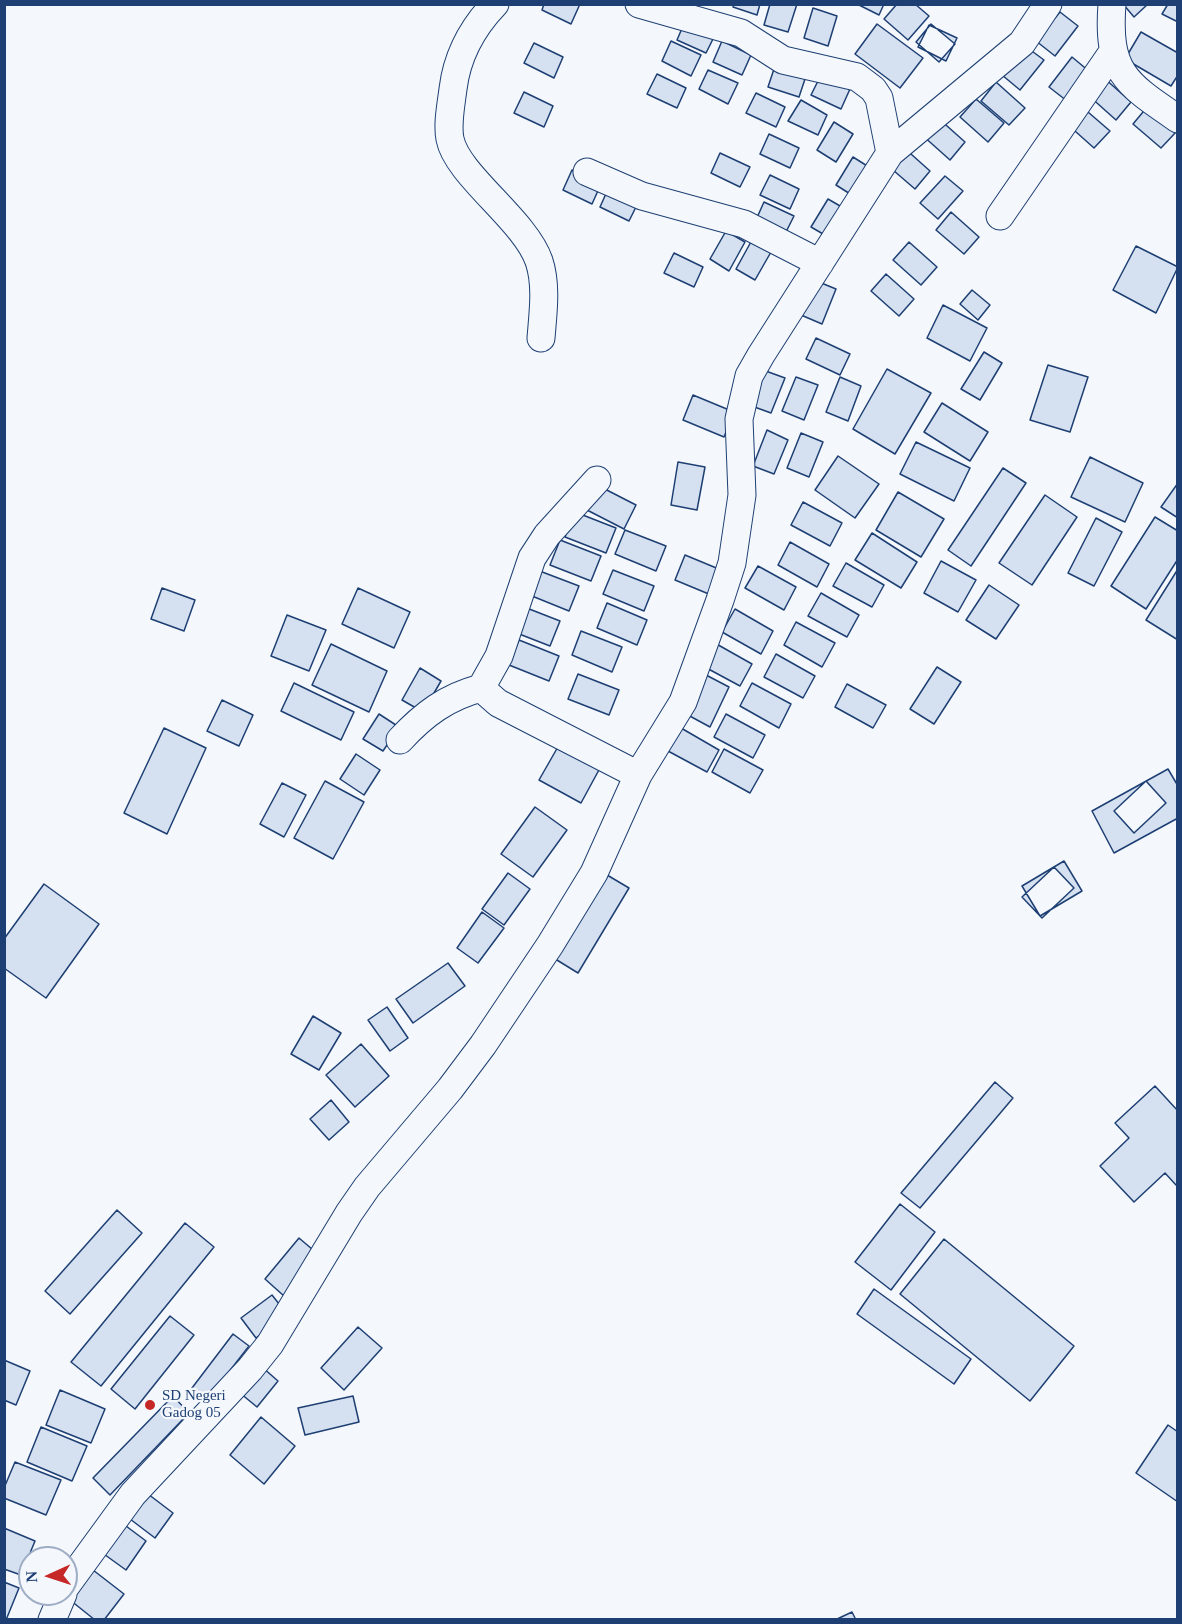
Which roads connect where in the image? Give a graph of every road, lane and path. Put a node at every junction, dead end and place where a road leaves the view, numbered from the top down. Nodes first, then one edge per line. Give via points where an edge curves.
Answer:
1 (495, 4) edge
2 (639, 4) edge
3 (1048, 4) edge
4 (1112, 4) edge
5 (1112, 53) junction
6 (1178, 119) edge
7 (890, 153) junction
8 (586, 172) dead end
9 (1000, 216) dead end
10 (820, 263) junction
11 (541, 338) dead end
12 (597, 480) dead end
13 (481, 688) junction
14 (400, 740) dead end
15 (638, 775) junction
16 (78, 1570) edge
17 (58, 1606) edge
18 (52, 1620) edge

1 - 11 street via 472,32 458,64 449,138 460,159 536,254 543,287
2 - 7 street via 741,33 783,60 857,76 879,98
3 - 7 street via 1022,43 1004,61
4 - 5 street
5 - 6 street via 1125,79
5 - 9 street
7 - 10 street
8 - 10 street via 642,196 744,224
10 - 15 street via 749,376 739,419 742,495 732,563 683,702
12 - 13 street via 547,535 532,558 499,656
13 - 14 street via 441,704
13 - 15 street via 498,703
15 - 16 street via 594,873 483,1045 367,1187 263,1352 133,1494
17 - 18 street

